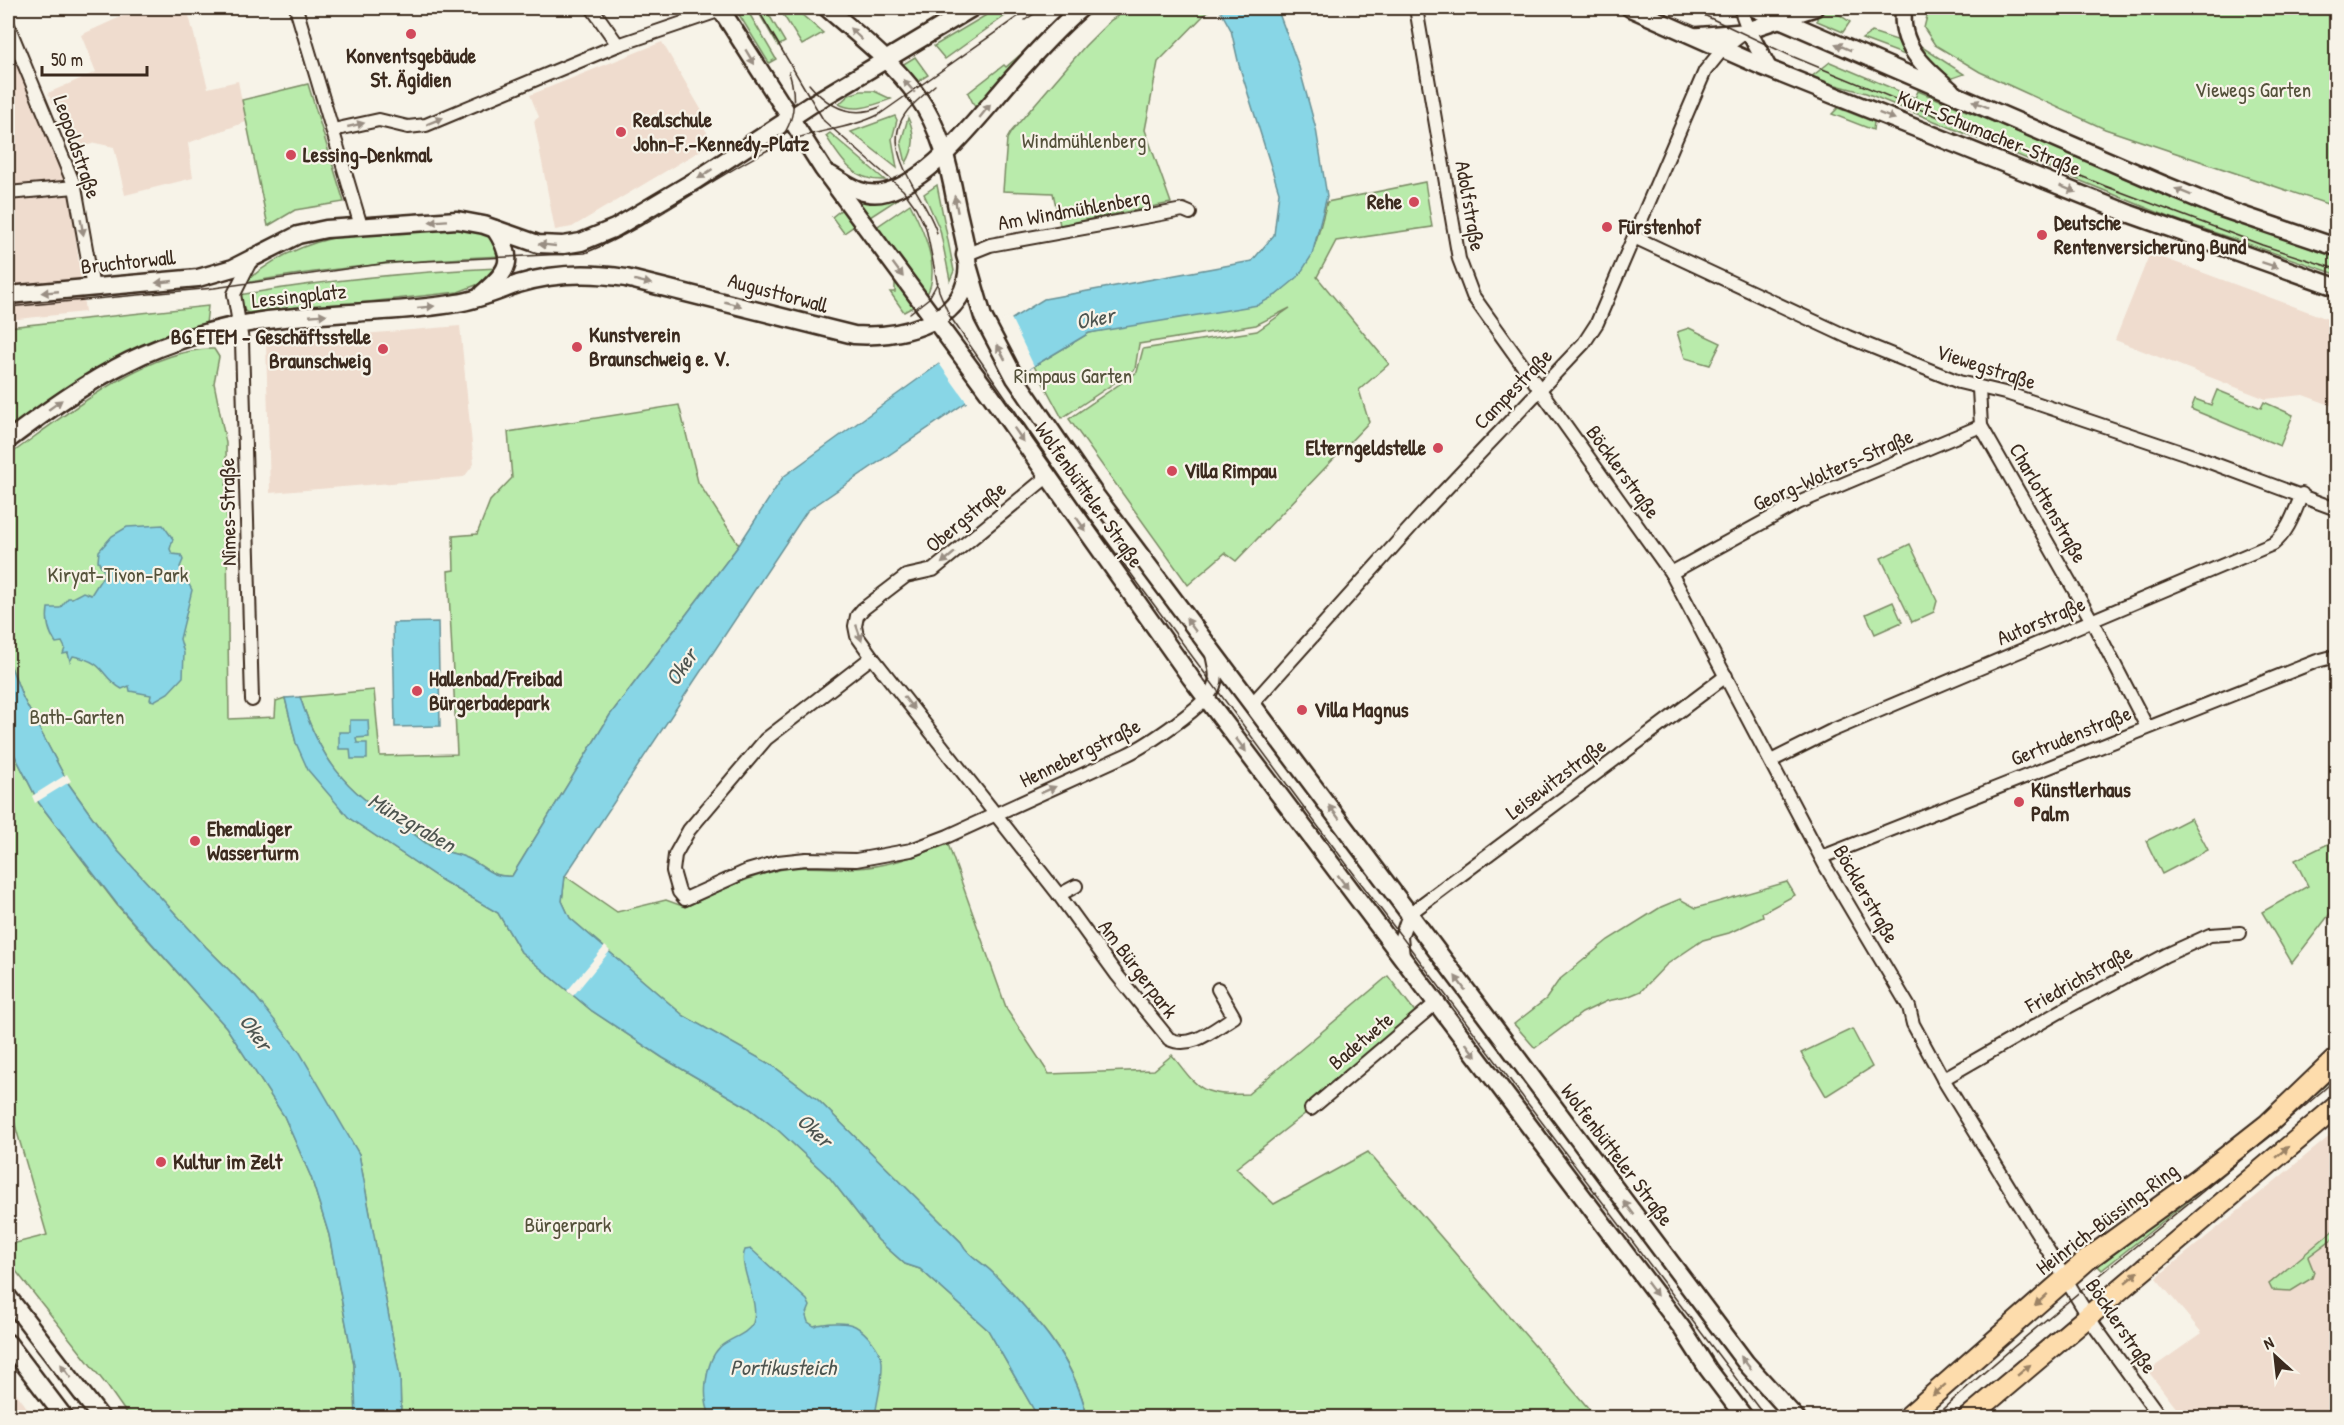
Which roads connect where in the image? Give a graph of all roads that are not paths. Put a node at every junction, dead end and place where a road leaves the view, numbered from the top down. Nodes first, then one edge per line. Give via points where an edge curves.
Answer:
1 (296, 8) edge
2 (592, 8) edge
3 (827, 8) edge
4 (972, 8) edge
5 (1081, 8) edge
6 (1416, 8) edge
7 (1630, 8) edge
8 (1740, 8) edge
9 (1815, 8) edge
10 (1904, 8) edge
11 (720, 9) edge
12 (1770, 12) edge
13 (8, 24) edge
14 (1748, 30) junction
15 (1694, 36) junction
16 (618, 45) junction
17 (1722, 50) junction
18 (885, 61) junction
19 (1769, 69) junction
20 (1955, 94) junction
21 (789, 118) junction
22 (333, 130) junction
23 (944, 153) junction
24 (823, 169) junction
25 (75, 188) junction
26 (8, 193) edge
27 (1190, 213) dead end
28 (361, 226) junction
29 (495, 229) junction
30 (1634, 237) junction
31 (2337, 247) edge
32 (965, 255) junction
33 (251, 260) junction
34 (609, 275) joint
35 (2337, 287) edge
36 (93, 288) junction
37 (8, 296) edge
38 (477, 299) junction
39 (935, 320) junction
40 (239, 325) junction
41 (1979, 389) junction
42 (1539, 390) junction
43 (1981, 426) junction
44 (8, 440) edge
45 (1048, 476) junction
46 (2302, 494) junction
47 (2337, 509) edge
48 (1671, 573) junction
49 (2092, 621) junction
50 (1212, 653) junction
51 (2337, 656) edge
52 (872, 657) junction
53 (1726, 676) junction
54 (1206, 698) junction
55 (252, 700) dead end
56 (1252, 704) junction
57 (2147, 727) junction
58 (1771, 761) junction
59 (995, 814) junction
60 (1822, 856) junction
61 (1076, 886) dead end
62 (1059, 895) junction
63 (1410, 914) junction
64 (2240, 933) dead end
65 (1404, 962) junction
66 (1218, 989) dead end
67 (1436, 1003) junction
68 (2337, 1059) edge
69 (1943, 1079) junction
70 (2337, 1107) edge
71 (1311, 1109) dead end
72 (2066, 1277) junction
73 (8, 1296) edge
74 (2088, 1315) junction
75 (8, 1343) edge
76 (65, 1418) edge
77 (101, 1418) edge
78 (1745, 1418) edge
79 (1796, 1418) edge
80 (1907, 1418) edge
81 (1968, 1418) edge
82 (2161, 1418) edge

1 - 22 street
2 - 16 street
18 -> 3 main road
4 - 18 main road
23 -> 5 main road
6 - 42 street, Adolfstraße via 1463,276 1478,305
7 - 15 main road, Kurt-Schumacher-Straße
8 - 14 street
9 - 12 street
10 - 20 street via 1903,27 1912,52
11 - 16 street
11 -> 21 main road
12 - 14 street
20 -> 12 main road, Kurt-Schumacher-Straße
13 - 25 street, Leopoldstraße
14 - 15 street
14 - 17 street, Campestraße
14 - 19 street
15 - 17 main road, Kurt-Schumacher-Straße
22 -> 16 street via 379,120 408,127 426,125
17 - 19 main road, Kurt-Schumacher-Straße
17 - 30 street, Campestraße via 1703,75
18 - 21 main road
23 -> 18 main road via 927,111
19 -> 35 main road, Kurt-Schumacher-Straße via 2130,214
31 -> 20 main road, Kurt-Schumacher-Straße via 2218,207
21 - 24 main road
21 -> 29 main road, Lessingplatz via 696,180 600,236 573,244 548,245
22 - 28 street
23 - 24 main road via 911,180 886,192 857,190
32 -> 23 main road
24 -> 39 main road, Wolfenbütteler Straße
25 - 26 street
25 -> 36 street, Leopoldstraße
27 - 32 street, Am Windmühlenberg via 1183,210 990,244
29 -> 28 main road, Lessingplatz via 449,220
28 - 33 main road, Lessingplatz via 298,235
29 - 38 main road via 509,258 500,278
30 - 41 street, Viewegstraße via 1848,337
30 - 42 street, Campestraße via 1597,323 1584,343
32 - 39 main road via 968,273 963,289
50 -> 32 main road, Wolfenbütteler Straße via 1015,378 987,326
33 -> 36 main road, Bruchtorwall via 198,278
33 - 40 street, Lessingplatz via 234,294
34 - 38 main road, Lessingplatz via 542,278
34 -> 39 main road, Augusttorwall via 854,335 904,332
36 -> 37 main road, Bruchtorwall
40 -> 38 main road, Lessingplatz
39 -> 45 main road, Wolfenbütteler Straße
44 -> 40 main road via 79,388 127,361 177,340
40 - 55 street, Nîmes-Straße via 243,351
41 - 43 street
41 - 46 street, Viewegstraße via 2009,394
42 - 48 street, Böcklerstraße
42 - 56 street, Campestraße
43 - 48 street, Georg-Wolters-Straße via 1798,503
43 - 49 street, Charlottenstraße
45 -> 52 street, Obergstraße via 933,570 906,576 857,616 857,636
45 -> 54 main road, Wolfenbütteler Straße
46 - 47 street, Viewegstraße
46 - 49 street, Autorstraße via 2283,536 2273,544
48 - 53 street, Böcklerstraße
49 - 57 street, Charlottenstraße
49 - 58 street, Autorstraße via 1831,730
50 - 54 street via 1216,678
50 - 56 main road, Wolfenbütteler Straße
51 - 57 street, Gertrudenstraße
52 -> 59 street
52 - 59 street, Hennebergstraße via 766,739 689,830 675,855 672,871 679,892 685,899 747,871 778,862 806,858 856,860 911,850
53 - 58 street, Böcklerstraße
53 - 63 street, Leisewitzstraße
59 -> 54 street, Hennebergstraße via 1148,744
54 -> 65 main road, Wolfenbütteler Straße
63 -> 56 main road, Wolfenbütteler Straße
57 - 60 street, Gertrudenstraße
58 - 60 street, Böcklerstraße
59 - 62 street, Am Bürgerpark
60 - 69 street, Böcklerstraße via 1909,1007 1913,1024
61 - 62 street
62 - 66 street, Am Bürgerpark via 1169,1039 1179,1043 1195,1040 1234,1017
63 - 65 street via 1401,937
79 -> 63 main road, Wolfenbütteler Straße via 1746,1363
64 - 69 street, Friedrichstraße via 2210,934 2166,955
65 - 67 main road, Wolfenbütteler Straße
67 - 71 street, Badetwete
67 -> 78 main road, Wolfenbütteler Straße via 1681,1327
68 - 72 main road, Heinrich-Büssing-Ring via 2237,1149
69 - 72 street, Böcklerstraße
74 -> 70 main road
72 - 74 street, Böcklerstraße
72 -> 80 main road, Heinrich-Büssing-Ring
77 -> 73 main road
81 -> 74 main road
74 - 82 street, Böcklerstraße
75 - 76 main road

